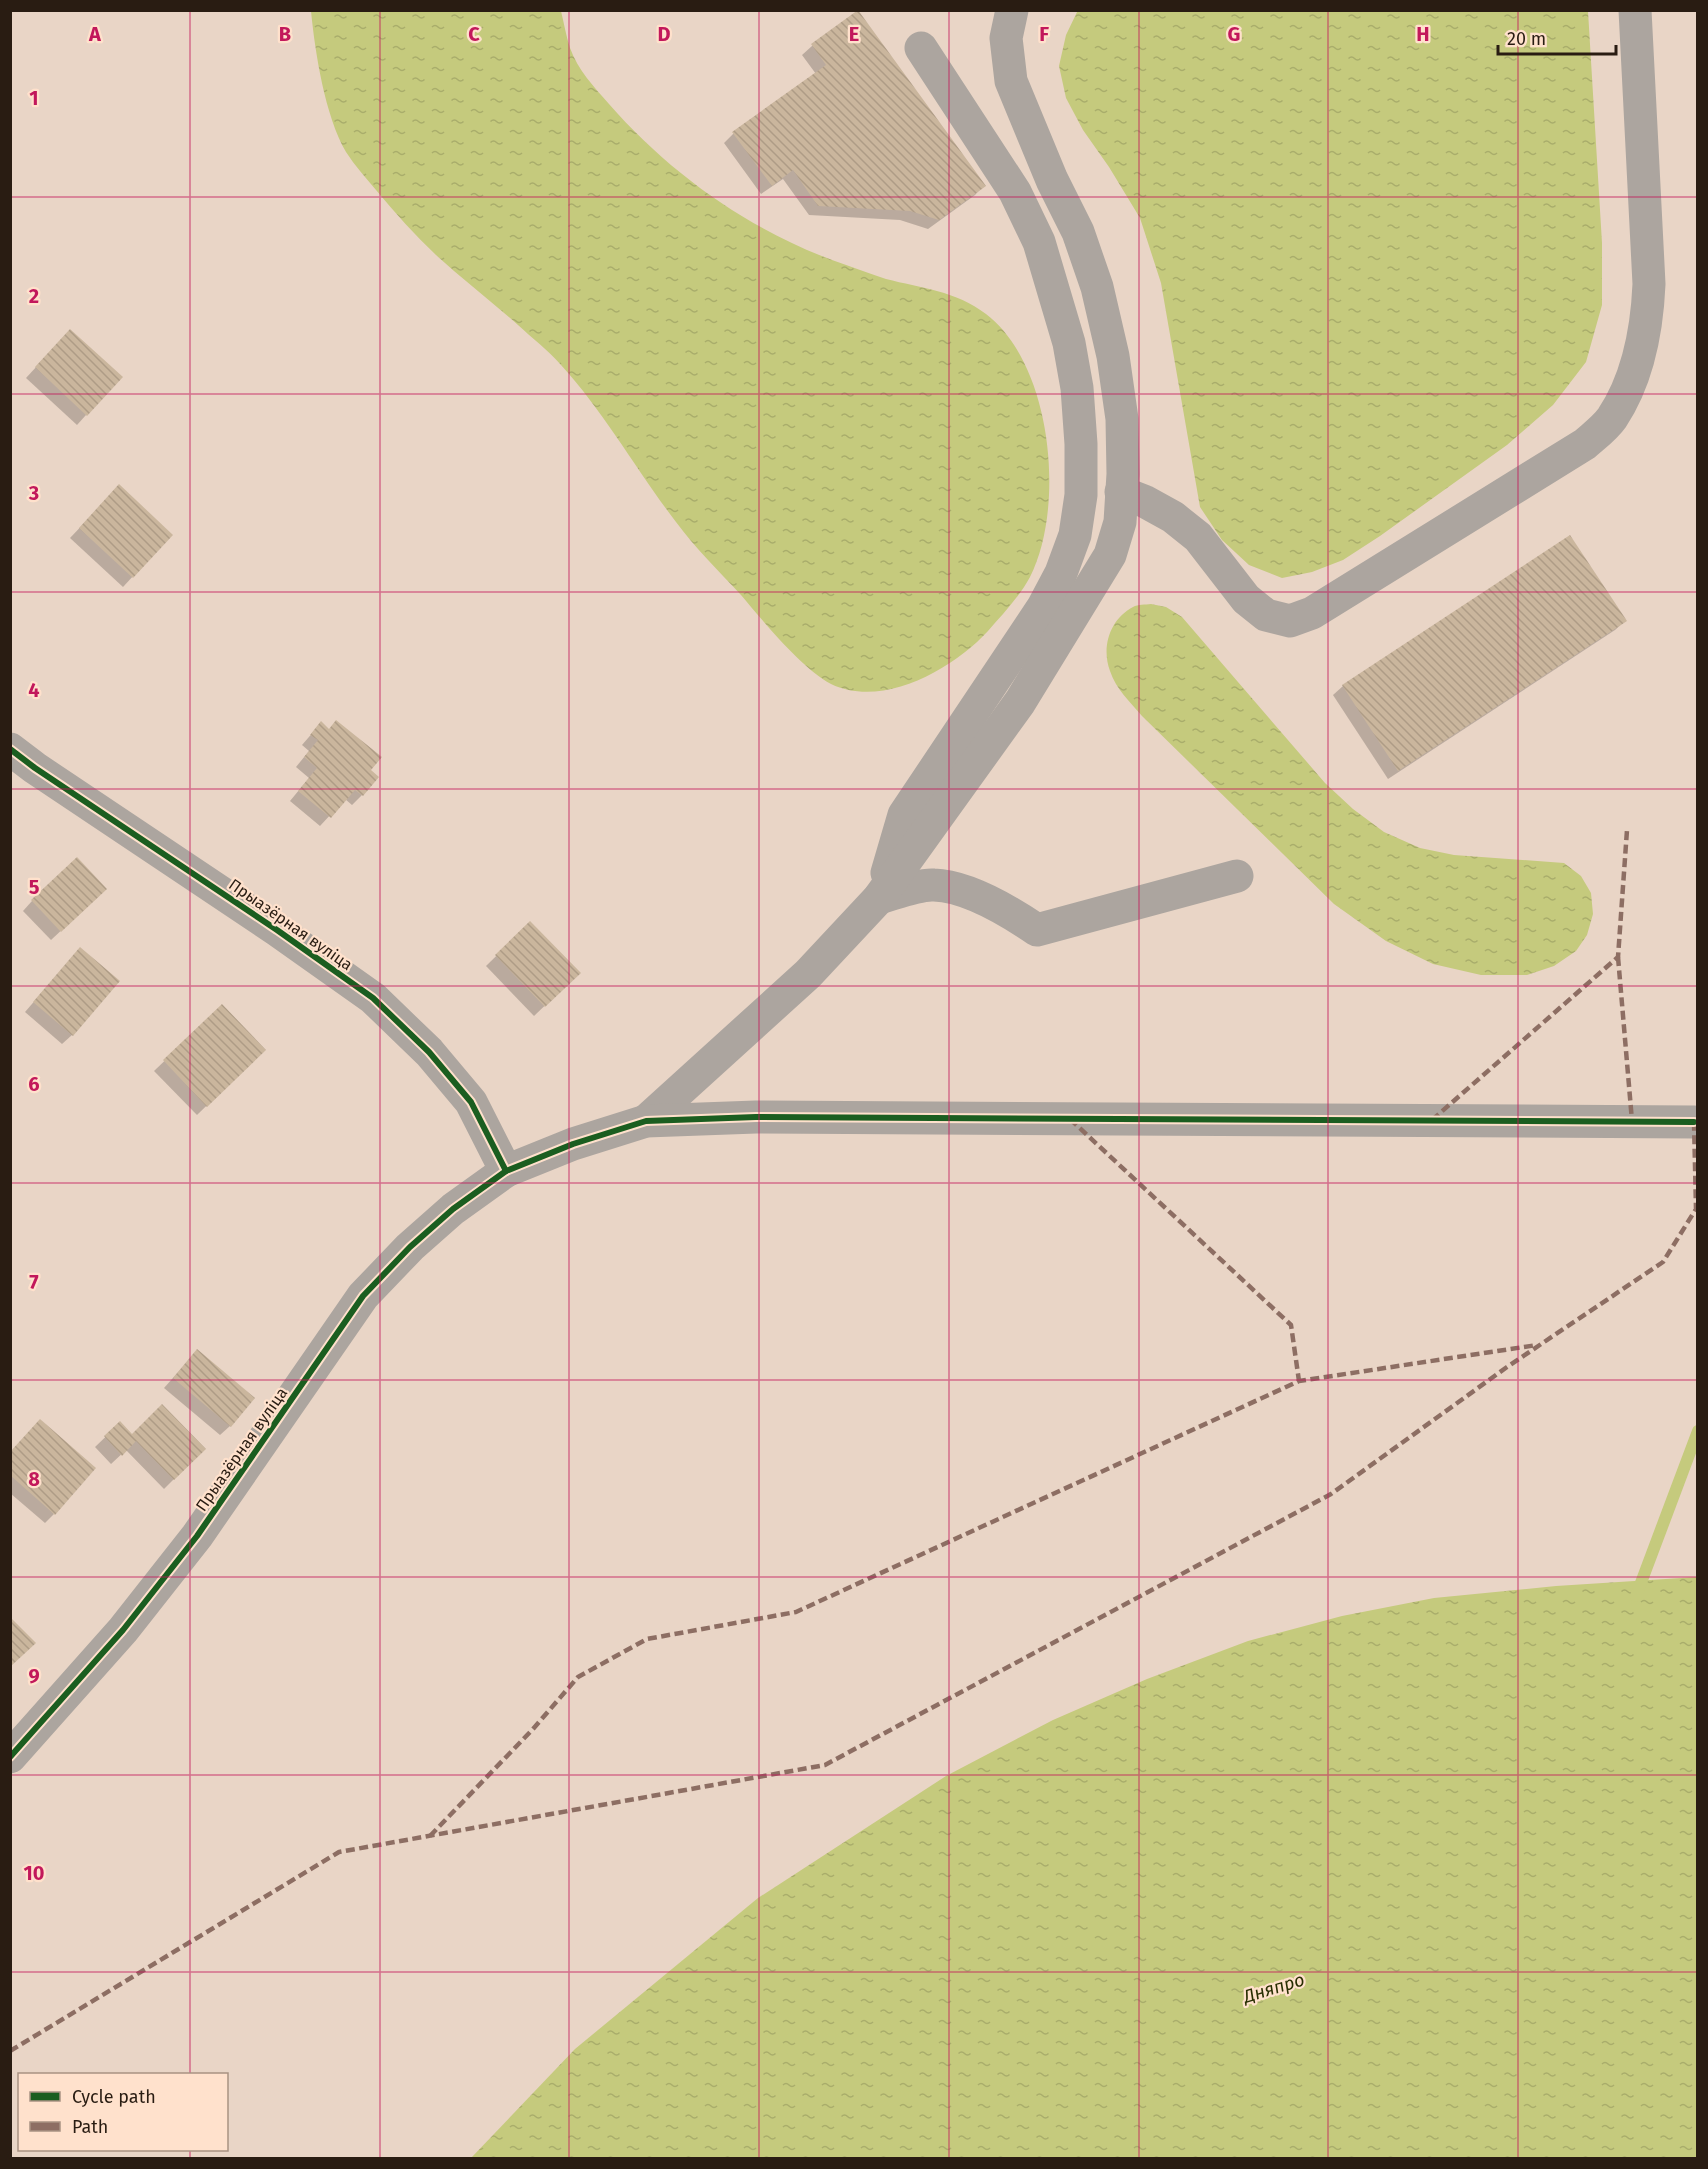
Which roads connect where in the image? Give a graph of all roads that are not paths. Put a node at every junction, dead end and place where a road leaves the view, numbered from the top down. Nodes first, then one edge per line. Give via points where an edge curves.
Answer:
1 (1012, 10) edge
2 (1635, 10) edge
3 (921, 48) dead end
4 (1121, 492) junction
5 (10, 749) edge
6 (1237, 876) dead end
7 (879, 898) junction
8 (646, 1121) junction
9 (1694, 1122) dead end
10 (506, 1170) junction
11 (10, 1757) edge

1 - 4 street via 1006,38 1011,81 1078,232 1097,287 1113,356 1122,419
2 - 4 street via 1650,284 1648,316 1629,385 1611,419 1585,444 1312,613 1290,621 1266,615 1246,599 1198,537 1173,516
3 - 7 street via 1015,192 1039,242 1069,342 1077,388 1081,495 1075,535 1061,573 1043,607 904,815
4 - 7 street via 1119,522 1110,555 1080,607 1020,702
5 - 10 street, Прыазёрная вуліца via 373,998 429,1052 471,1102
6 - 7 street via 1037,930 1017,916 961,890 932,884
7 - 8 street via 808,974
8 - 9 street via 768,1117
8 - 10 street, Прыазёрная вуліца
10 - 11 street, Прыазёрная вуліца via 453,1209 363,1296 197,1536 123,1630

